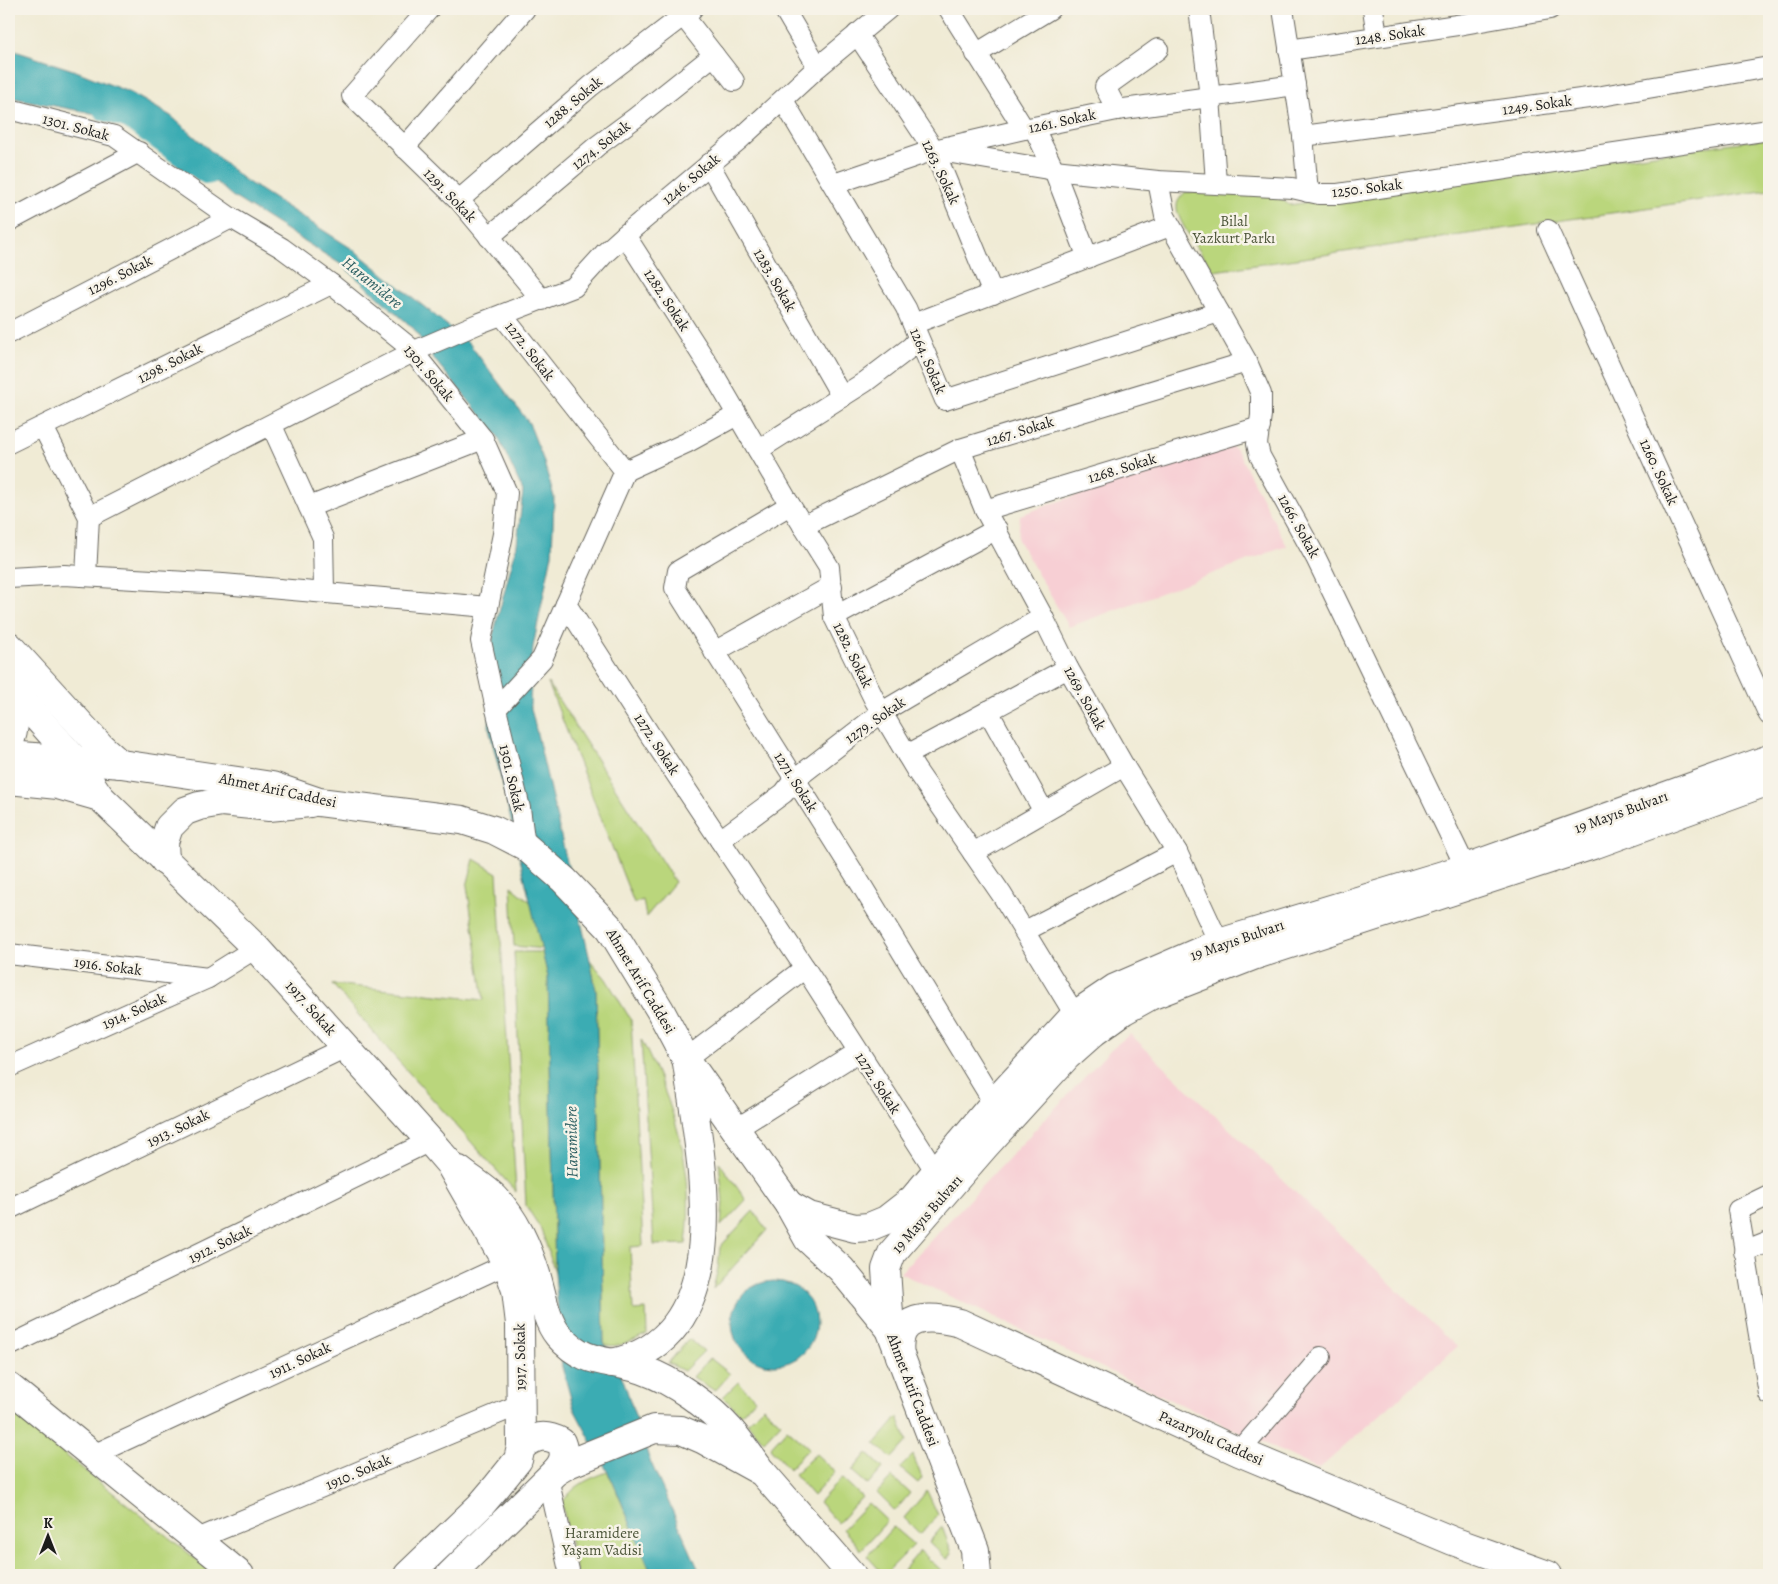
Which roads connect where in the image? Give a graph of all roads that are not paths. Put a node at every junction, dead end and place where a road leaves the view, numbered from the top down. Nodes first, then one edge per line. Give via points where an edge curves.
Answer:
1 (429, 9) edge
2 (525, 9) edge
3 (784, 9) edge
4 (888, 9) edge
5 (949, 9) edge
6 (1050, 9) edge
7 (1199, 9) edge
8 (1284, 9) edge
9 (1373, 9) edge
10 (1548, 9) edge
11 (684, 11) edge
12 (1463, 16) edge
13 (857, 34) junction
14 (1377, 36) junction
15 (1158, 49) dead end
16 (1289, 50) junction
17 (976, 54) junction
18 (714, 55) junction
19 (818, 67) junction
20 (1769, 67) edge
21 (734, 81) dead end
22 (1295, 85) junction
23 (1210, 97) junction
24 (783, 100) junction
25 (9, 109) edge
26 (1117, 110) junction
27 (1029, 129) junction
28 (1769, 130) edge
29 (1303, 136) junction
30 (404, 148) junction
31 (934, 150) junction
32 (139, 152) junction
33 (709, 164) junction
34 (1054, 170) junction
35 (1158, 181) junction
36 (1216, 183) junction
37 (834, 184) junction
38 (1308, 192) junction
39 (459, 200) junction
40 (231, 218) junction
41 (9, 221) edge
42 (1170, 226) junction
43 (1548, 230) dead end
44 (625, 235) junction
45 (490, 237) junction
46 (1088, 258) junction
47 (332, 284) junction
48 (993, 294) junction
49 (542, 300) junction
50 (1219, 312) junction
51 (502, 315) junction
52 (916, 332) junction
53 (9, 333) edge
54 (417, 351) junction
55 (1246, 362) junction
56 (842, 397) junction
57 (737, 415) junction
58 (272, 426) junction
59 (1260, 426) junction
60 (43, 427) junction
61 (483, 439) junction
62 (9, 443) edge
63 (960, 448) junction
64 (758, 450) junction
65 (625, 471) junction
66 (790, 504) junction
67 (309, 507) junction
68 (985, 510) junction
69 (89, 517) junction
70 (803, 526) junction
71 (997, 529) junction
72 (86, 576) junction
73 (9, 578) edge
74 (832, 586) junction
75 (324, 592) junction
76 (566, 604) junction
77 (488, 607) junction
78 (834, 617) junction
79 (1043, 617) junction
80 (9, 646) edge
81 (714, 652) junction
82 (1068, 668) junction
83 (9, 686) edge
84 (9, 694) edge
85 (496, 709) junction
86 (882, 712) junction
87 (988, 712) junction
88 (1769, 715) edge
89 (9, 743) edge
90 (9, 755) edge
91 (907, 755) junction
92 (74, 759) junction
93 (1769, 759) edge
94 (120, 764) junction
95 (1124, 766) junction
96 (9, 780) edge
97 (794, 780) junction
98 (1769, 780) edge
99 (100, 797) junction
100 (319, 802) junction
101 (1044, 812) junction
102 (720, 840) junction
103 (525, 846) junction
104 (1177, 852) junction
105 (973, 853) junction
106 (165, 861) junction
107 (1466, 868) junction
108 (1025, 931) junction
109 (1219, 943) junction
110 (256, 948) junction
111 (9, 954) edge
112 (805, 968) junction
113 (208, 978) junction
114 (1075, 1015) junction
115 (346, 1047) junction
116 (858, 1052) junction
117 (686, 1059) junction
118 (9, 1067) edge
119 (994, 1103) junction
120 (736, 1129) junction
121 (430, 1141) junction
122 (449, 1163) junction
123 (936, 1172) junction
124 (1769, 1195) edge
125 (789, 1205) junction
126 (9, 1209) edge
127 (1769, 1242) edge
128 (1744, 1252) junction
129 (507, 1264) junction
130 (890, 1329) junction
131 (1764, 1333) edge
132 (9, 1346) edge
133 (900, 1356) junction
134 (1321, 1357) dead end
135 (610, 1363) junction
136 (9, 1387) edge
137 (1769, 1394) edge
138 (521, 1404) junction
139 (521, 1448) junction
140 (1239, 1452) junction
141 (92, 1456) junction
142 (762, 1472) junction
143 (552, 1475) junction
144 (195, 1540) junction
145 (976, 1563) edge
146 (458, 1571) edge
147 (240, 1575) edge
148 (408, 1575) edge
149 (570, 1575) edge
150 (852, 1575) edge
151 (994, 1575) edge
152 (1548, 1575) edge

1 - 30 street, 1291. Sokak via 352,96
2 - 30 street
3 - 19 street
4 - 13 street, 1246. Sokak
5 - 17 street
6 - 17 street
7 - 23 street
8 - 16 street
9 - 14 street
10 - 12 street, 1248. Sokak
11 - 18 street
11 - 39 street, 1288. Sokak via 590,86
12 - 14 street, 1248. Sokak
13 - 19 street, 1246. Sokak
13 - 31 street, 1263. Sokak
14 - 16 street, 1248. Sokak
15 - 26 street via 1105,87
16 - 22 street
17 - 27 street
18 - 21 street
18 - 45 street, 1274. Sokak via 597,146
19 - 24 street, 1246. Sokak
20 - 29 street, 1249. Sokak via 1596,97
22 - 23 street, 1261. Sokak
22 - 29 street
23 - 26 street, 1261. Sokak
23 - 36 street
24 - 33 street, 1246. Sokak
24 - 37 street, 1264. Sokak
25 - 32 street, 1301. Sokak via 114,136
26 - 27 street, 1261. Sokak
27 - 31 street, 1261. Sokak
27 - 34 street
28 - 38 street, 1250. Sokak via 1338,194
29 - 38 street
30 - 39 street, 1291. Sokak
31 - 34 street, 1250. Sokak
31 - 37 street, 1261. Sokak
31 - 48 street, 1263. Sokak
32 - 40 street, 1301. Sokak
32 - 41 street
33 - 44 street, 1246. Sokak
33 - 56 street, 1283. Sokak
34 - 35 street, 1250. Sokak
34 - 46 street
35 - 36 street, 1250. Sokak
35 - 42 street, 1266. Sokak
36 - 38 street, 1250. Sokak
37 - 52 street, 1264. Sokak via 906,308
39 - 45 street, 1291. Sokak
40 - 47 street, 1301. Sokak via 282,248
40 - 53 street, 1296. Sokak
42 - 46 street
42 - 50 street, 1266. Sokak
43 - 88 street, 1260. Sokak
44 - 49 street, 1246. Sokak via 574,287
44 - 57 street, 1282. Sokak
45 - 49 street, 1291. Sokak
46 - 48 street
47 - 54 street, 1301. Sokak
47 - 60 street, 1298. Sokak
48 - 52 street
49 - 51 street, 1246. Sokak
50 - 52 street, 1264. Sokak via 945,400
50 - 55 street, 1266. Sokak
51 - 54 street, 1246. Sokak
51 - 65 street, 1272. Sokak
52 - 56 street via 904,353
54 - 58 street, 1246. Sokak
54 - 61 street, 1301. Sokak
55 - 59 street, 1266. Sokak via 1261,394
55 - 63 street, 1267. Sokak
56 - 64 street
57 - 64 street, 1282. Sokak
57 - 65 street
58 - 67 street
58 - 69 street, 1246. Sokak
59 - 68 street, 1268. Sokak
59 - 107 street, 1266. Sokak via 1257,444 1260,456 1316,558
60 - 62 street, 1298. Sokak
60 - 69 street
61 - 67 street
61 - 77 street, 1301. Sokak via 507,493 503,534
63 - 68 street, 1269. Sokak
63 - 70 street, 1267. Sokak
64 - 66 street, 1282. Sokak
65 - 76 street
66 - 70 street, 1282. Sokak
66 - 81 street, 1271. Sokak via 678,571 675,588
67 - 75 street via 323,538
68 - 71 street, 1269. Sokak
69 - 72 street
70 - 74 street, 1282. Sokak via 829,567
71 - 78 street
71 - 79 street, 1269. Sokak
72 - 73 street
72 - 75 street
74 - 78 street, 1282. Sokak
74 - 81 street
75 - 77 street
76 - 85 street via 542,659
76 - 102 street, 1272. Sokak
77 - 85 street, 1301. Sokak via 482,641
78 - 86 street, 1282. Sokak
79 - 82 street, 1269. Sokak
79 - 86 street, 1279. Sokak
80 - 94 main road
81 - 97 street, 1271. Sokak
82 - 87 street
82 - 95 street, 1269. Sokak
83 - 92 main road, 1917. Sokak
84 - 89 main road via 14,721 14,734
85 - 103 street, 1301. Sokak via 520,808
86 - 91 street, 1282. Sokak
86 - 97 street, 1279. Sokak
87 - 91 street
87 - 101 street
90 - 92 main road, Ahmet Arif Caddesi
91 - 105 street, 1282. Sokak
92 - 94 main road, Ahmet Arif Caddesi
92 - 99 main road, 1917. Sokak
93 - 107 main road, 19 Mayıs Bulvarı
94 - 100 main road, Ahmet Arif Caddesi via 272,786
95 - 101 street
95 - 104 street, 1269. Sokak
96 - 99 main road via 58,785
97 - 102 street, 1279. Sokak via 784,793
97 - 119 street, 1271. Sokak
98 - 130 main road, 19 Mayıs Bulvarı via 1593,845 1253,956 1150,996 1123,1011 1067,1056 892,1253 886,1269
99 - 106 main road, 1917. Sokak
100 - 103 main road, Ahmet Arif Caddesi via 462,820 494,830
100 - 106 main road via 269,807 222,802 184,811 169,827 164,842
101 - 105 street
102 - 112 street, 1272. Sokak
103 - 117 main road, Ahmet Arif Caddesi via 564,880 610,928
104 - 108 street
104 - 109 street, 1269. Sokak
105 - 108 street, 1282. Sokak
106 - 110 main road, 1917. Sokak
107 - 109 main road, 19 Mayıs Bulvarı
108 - 114 street, 1282. Sokak
109 - 114 main road, 19 Mayıs Bulvarı via 1114,988
110 - 113 street, 1914. Sokak
110 - 115 main road, 1917. Sokak
111 - 113 street, 1916. Sokak
112 - 116 street, 1272. Sokak
112 - 117 street
113 - 118 street, 1914. Sokak
114 - 119 main road, 19 Mayıs Bulvarı
115 - 121 main road, 1917. Sokak
115 - 126 street, 1913. Sokak
116 - 120 street
116 - 123 street, 1272. Sokak
117 - 120 main road, Ahmet Arif Caddesi
117 - 135 main road via 705,1198 704,1230 692,1296 682,1315 663,1337 642,1354
119 - 123 main road, 19 Mayıs Bulvarı
120 - 125 main road, Ahmet Arif Caddesi
121 - 122 main road, 1917. Sokak
121 - 132 street, 1912. Sokak
122 - 129 main road, 1917. Sokak
122 - 135 main road, 1917. Sokak via 494,1198 521,1233 556,1333 581,1354
123 - 125 main road, 19 Mayıs Bulvarı via 913,1199 886,1220 869,1227 832,1223
124 - 128 street via 1738,1210
125 - 130 main road, Ahmet Arif Caddesi via 808,1239 841,1268
127 - 128 street
128 - 131 street
129 - 138 main road, 1917. Sokak via 516,1290 520,1324
129 - 141 street, 1911. Sokak
130 - 133 main road, Ahmet Arif Caddesi
131 - 137 street
133 - 140 main road, Pazaryolu Caddesi via 900,1334 910,1323 923,1318 960,1323
133 - 145 main road, Ahmet Arif Caddesi
134 - 140 street
135 - 142 main road, 1917. Sokak via 664,1379 710,1410 731,1431
136 - 141 main road
138 - 139 main road, 1917. Sokak
138 - 144 street, 1910. Sokak
139 - 143 main road via 540,1437 561,1442 564,1458
139 - 148 main road via 518,1460 498,1486
140 - 152 main road, Pazaryolu Caddesi via 1453,1541
141 - 144 main road
142 - 143 main road via 704,1440 681,1430 667,1429 654,1430 568,1464
142 - 150 main road, 1917. Sokak
143 - 146 main road
143 - 149 street
144 - 147 main road
145 - 151 main road, Ahmet Arif Caddesi

